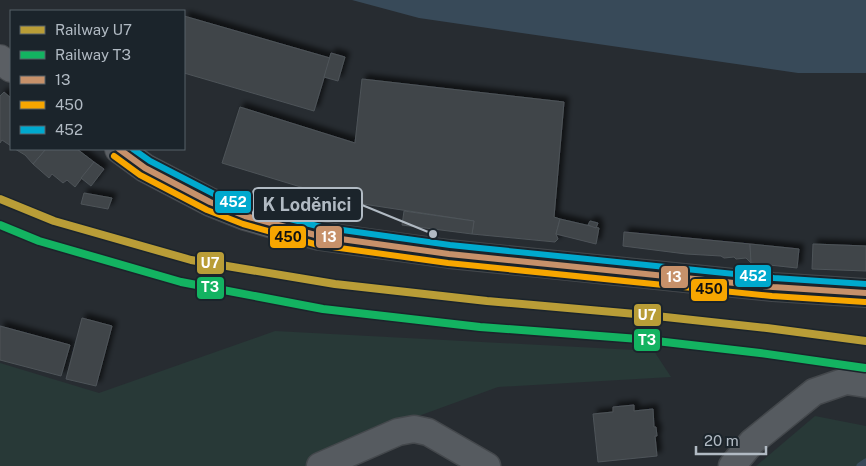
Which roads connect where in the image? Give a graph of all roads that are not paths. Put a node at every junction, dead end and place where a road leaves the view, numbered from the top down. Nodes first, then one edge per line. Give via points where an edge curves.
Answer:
1 (120, 150) edge
2 (866, 293) edge
3 (866, 384) edge
4 (320, 466) edge
5 (487, 466) edge
6 (732, 466) edge

1 - 2 main road via 145,168 210,202 245,216 320,236 459,255 773,287
3 - 6 street via 846,382 814,392 752,442
4 - 5 street via 398,432 414,429 428,432

